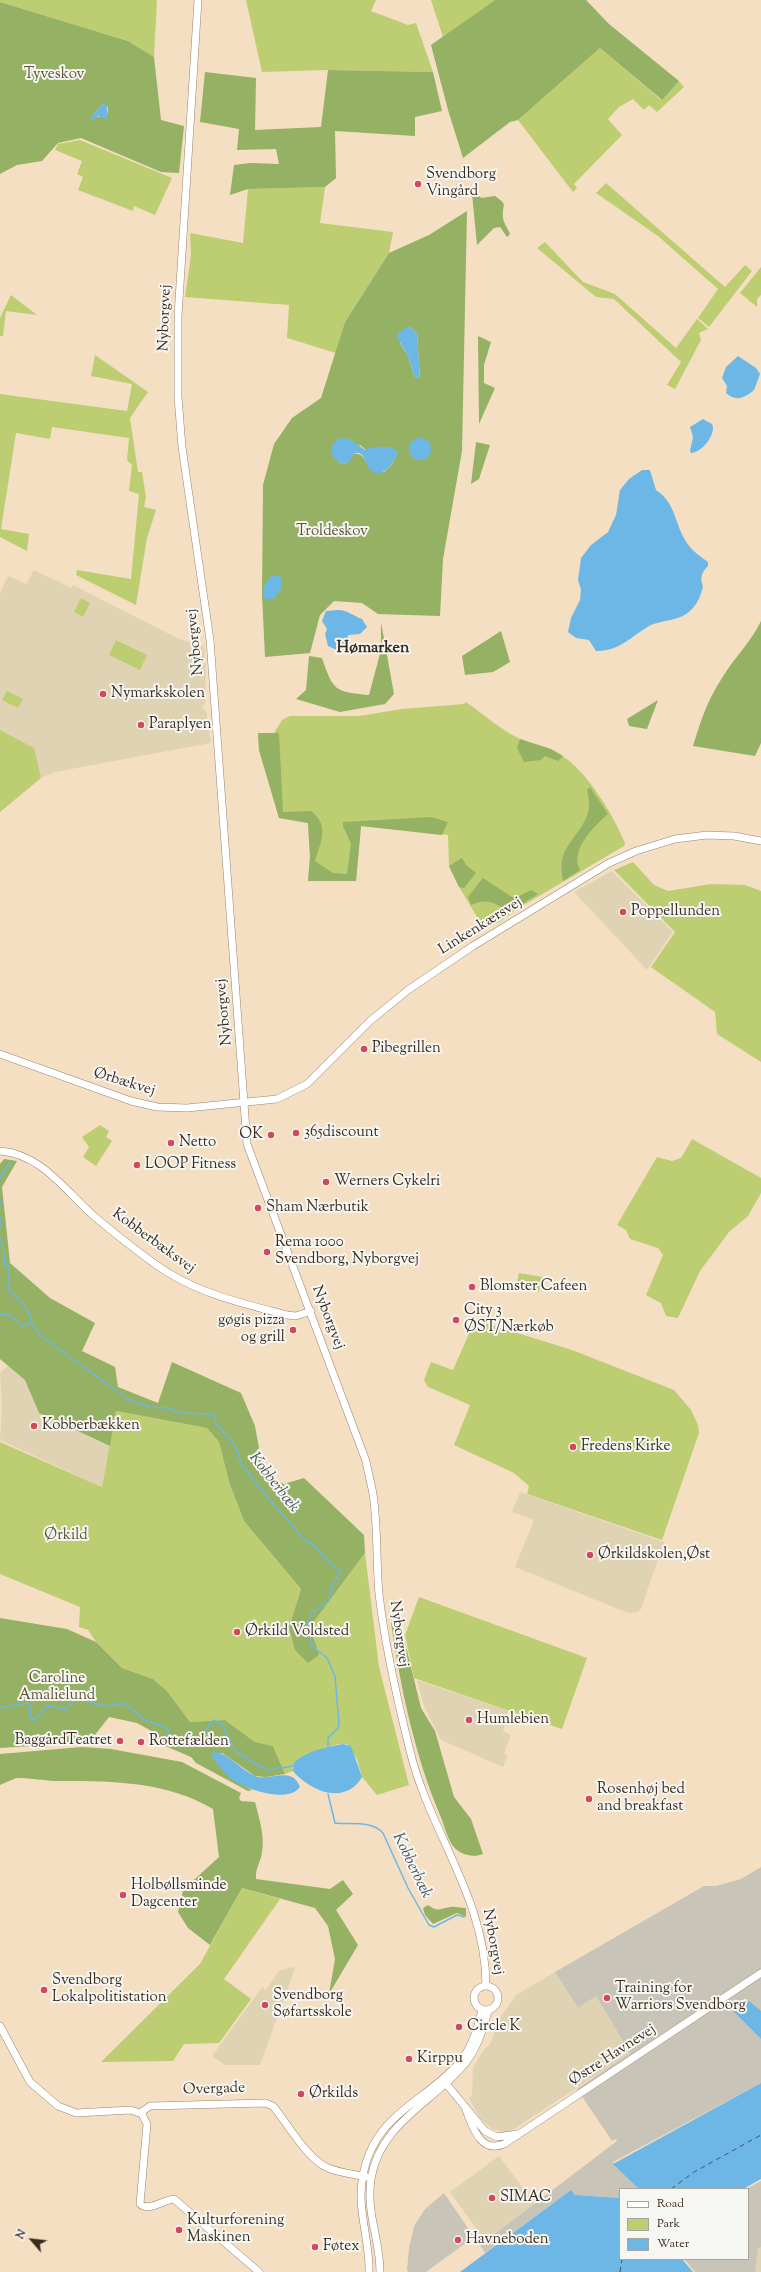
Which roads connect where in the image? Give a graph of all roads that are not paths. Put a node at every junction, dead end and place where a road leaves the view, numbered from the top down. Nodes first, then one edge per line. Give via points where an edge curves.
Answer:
1 (198, 0) edge
2 (761, 841) edge
3 (0, 1054) edge
4 (244, 1103) junction
5 (0, 1151) edge
6 (311, 1311) junction
7 (761, 1973) edge
8 (486, 1986) junction
9 (485, 2010) junction
10 (0, 2026) edge
11 (444, 2081) junction
12 (466, 2110) junction
13 (140, 2113) junction
14 (518, 2133) junction
15 (363, 2176) junction
16 (372, 2177) junction
17 (362, 2221) junction
18 (259, 2272) edge
19 (369, 2272) edge
20 (374, 2272) edge
21 (380, 2272) edge

1 - 4 street, Nyborgvej via 178,316 178,397 182,447 210,640
2 - 4 street, Linkenkærsvej via 707,835 675,839 636,851 609,863 473,946 408,990 370,1021 316,1076 297,1091 268,1101
3 - 4 street, Ørbækvej via 131,1101 157,1107 187,1108
4 - 6 street, Nyborgvej via 250,1156
5 - 6 street, Kobberbæksvej via 19,1154 43,1168 98,1219 167,1272 191,1286 216,1296 287,1315 296,1316
6 - 8 street, Nyborgvej via 366,1461 373,1494 379,1591 392,1682 420,1785 472,1904 485,1957
7 - 14 street, Østre Havnevej via 718,2004
8 - 9 street via 480,1988 474,1996 476,2006
8 - 9 street via 495,1990 498,1996 496,2006
9 - 11 street via 475,2049
10 - 13 street via 30,2082 50,2101 67,2111 90,2113 131,2110
11 - 12 street, Østre Havnevej
11 - 15 street via 400,2112 386,2127 369,2155
11 - 16 street via 397,2126 382,2147
12 - 14 street, Østre Havnevej via 482,2129 493,2136
12 - 14 street, Østre Havnevej via 479,2138 490,2146 504,2144
13 - 15 street, Overgade via 150,2106 258,2101 273,2106 310,2154 323,2165 333,2170
13 - 18 street via 147,2124 140,2204 149,2207 174,2199
15 - 16 street, Overgade
15 - 17 street
16 - 21 street via 370,2209
17 - 19 street
17 - 20 street via 371,2250

